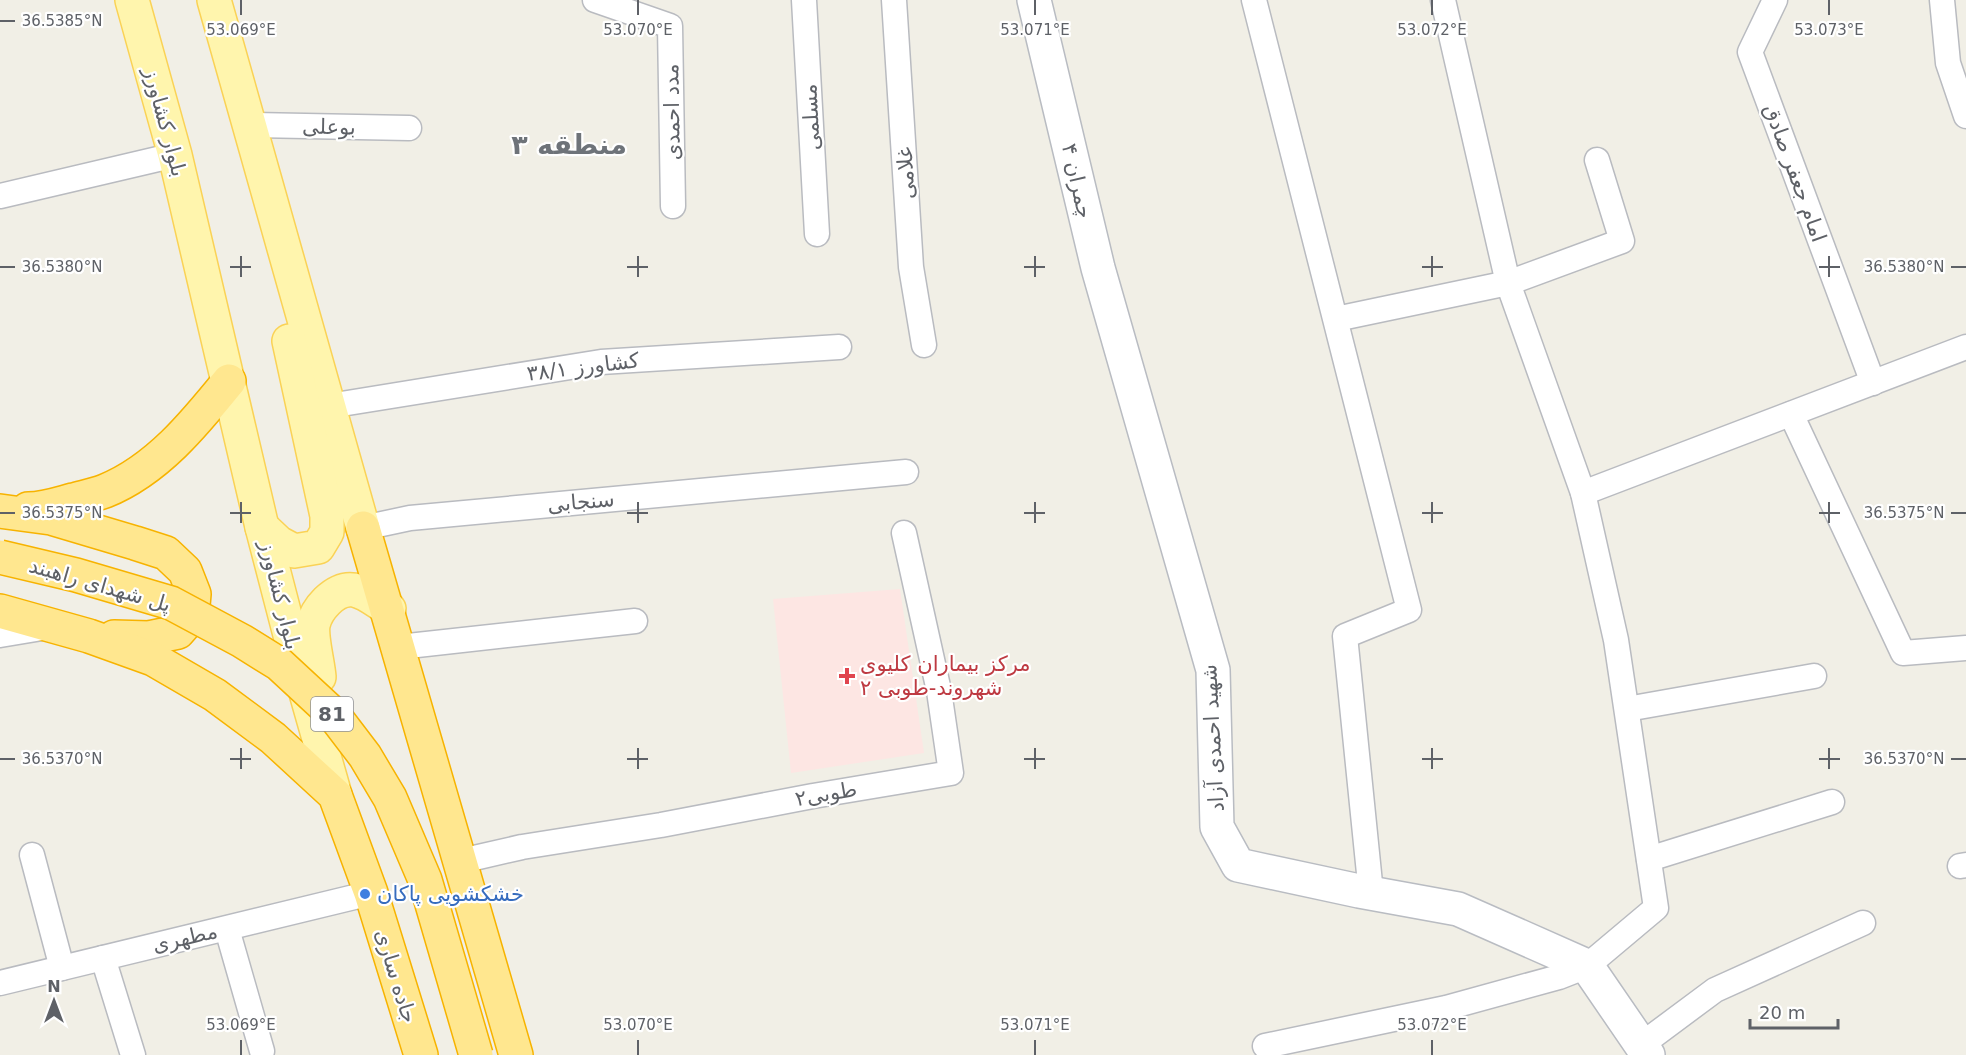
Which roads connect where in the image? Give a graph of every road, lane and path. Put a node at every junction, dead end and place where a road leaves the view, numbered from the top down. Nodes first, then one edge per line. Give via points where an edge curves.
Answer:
1 (132, 0) edge
2 (214, 0) edge
3 (595, 0) edge
4 (804, 0) edge
5 (894, 0) edge
6 (1034, 0) edge
7 (1254, 0) edge
8 (1443, 0) edge
9 (1775, 0) edge
10 (1942, 0) edge
11 (1966, 116) edge
12 (249, 125) junction
13 (409, 128) dead end
14 (175, 155) junction
15 (1597, 160) dead end
16 (0, 196) edge
17 (673, 206) dead end
18 (279, 231) junction
19 (817, 234) dead end
20 (1508, 284) junction
21 (1336, 319) junction
22 (924, 345) dead end
23 (839, 347) dead end
24 (1966, 347) edge
25 (1125, 361) joint
26 (229, 381) junction
27 (1873, 383) junction
28 (329, 406) junction
29 (1791, 414) junction
30 (906, 472) dead end
31 (1583, 493) junction
32 (0, 511) edge
33 (262, 526) junction
34 (363, 528) junction
35 (904, 533) dead end
36 (0, 557) edge
37 (388, 609) junction
38 (0, 611) edge
39 (635, 621) dead end
40 (55, 626) junction
41 (0, 635) edge
42 (89, 636) junction
43 (399, 647) junction
44 (1966, 648) edge
45 (1815, 676) dead end
46 (1627, 709) junction
47 (335, 795) junction
48 (1832, 802) dead end
49 (32, 855) dead end
50 (1649, 859) junction
51 (461, 861) junction
52 (371, 893) junction
53 (1371, 893) junction
54 (1863, 923) dead end
55 (227, 928) junction
56 (103, 958) junction
57 (1587, 966) junction
58 (63, 968) junction
59 (0, 983) edge
60 (1265, 1046) dead end
61 (1644, 1050) edge
62 (262, 1051) dead end
63 (133, 1055) edge
64 (421, 1055) edge
65 (476, 1055) edge
66 (516, 1055) edge

1 - 14 main road, بلوار کشاورز
2 - 12 main road
3 - 17 street, مدد احمدی via 670,26
4 - 19 street, مسلمی
5 - 22 street, غلامی via 911,267
6 - 25 street, چمران ۴ via 1098,268
7 - 21 street
8 - 20 street
9 - 27 street, امام جعفر صادق via 1750,52
10 - 11 street via 1948,63
12 - 13 street, بوعلی
12 - 18 main road
14 - 16 street
14 - 26 main road, بلوار کشاورز
15 - 20 street via 1622,241
18 - 28 main road
18 - 33 main road via 284,317 327,516 327,532 318,547 294,551
20 - 21 street
20 - 31 street
21 - 53 street via 1409,610 1345,636
23 - 28 street, کشاورز ۳۸/۱ via 601,362
24 - 27 street
25 - 53 street, شهید احمدی آزاد via 1213,670 1217,827 1238,865
26 - 32 highway via 193,425 152,463 129,478 104,492 41,509
26 - 33 main road, بلوار کشاورز
27 - 29 street
28 - 34 main road
29 - 31 street
29 - 44 street via 1903,654
30 - 34 street, سنجابی via 410,518
31 - 46 street
32 - 42 highway via 51,518 166,553 185,571 194,594 192,616 178,632 149,638
33 - 47 main road, بلوار کشاورز
34 - 37 highway
35 - 51 street, طوبی۲ via 939,691 951,772
36 - 65 highway, پل شهدای راهبند / 81, bridge via 171,603 279,664 333,714 390,798 420,870
37 - 43 highway
37 - 47 main road via 350,589 331,597 319,609 313,626
38 - 40 highway, 81
39 - 43 street
40 - 41 street
40 - 42 highway, 81
42 - 47 highway, 81 via 153,659 215,695 273,738
43 - 51 highway
45 - 46 street
46 - 50 street
47 - 52 highway, جاده ساری / 81
48 - 50 street
49 - 58 street
50 - 57 street via 1656,908
51 - 66 highway
52 - 55 street, مطهری
52 - 64 highway, جاده ساری / 81
53 - 57 street, شهید احمدی آزاد via 1458,909
54 - 61 street via 1715,990
55 - 56 street, مطهری
55 - 62 street
56 - 58 street, مطهری
56 - 63 street
57 - 60 street via 1446,1008
57 - 61 street
58 - 59 street, مطهری

